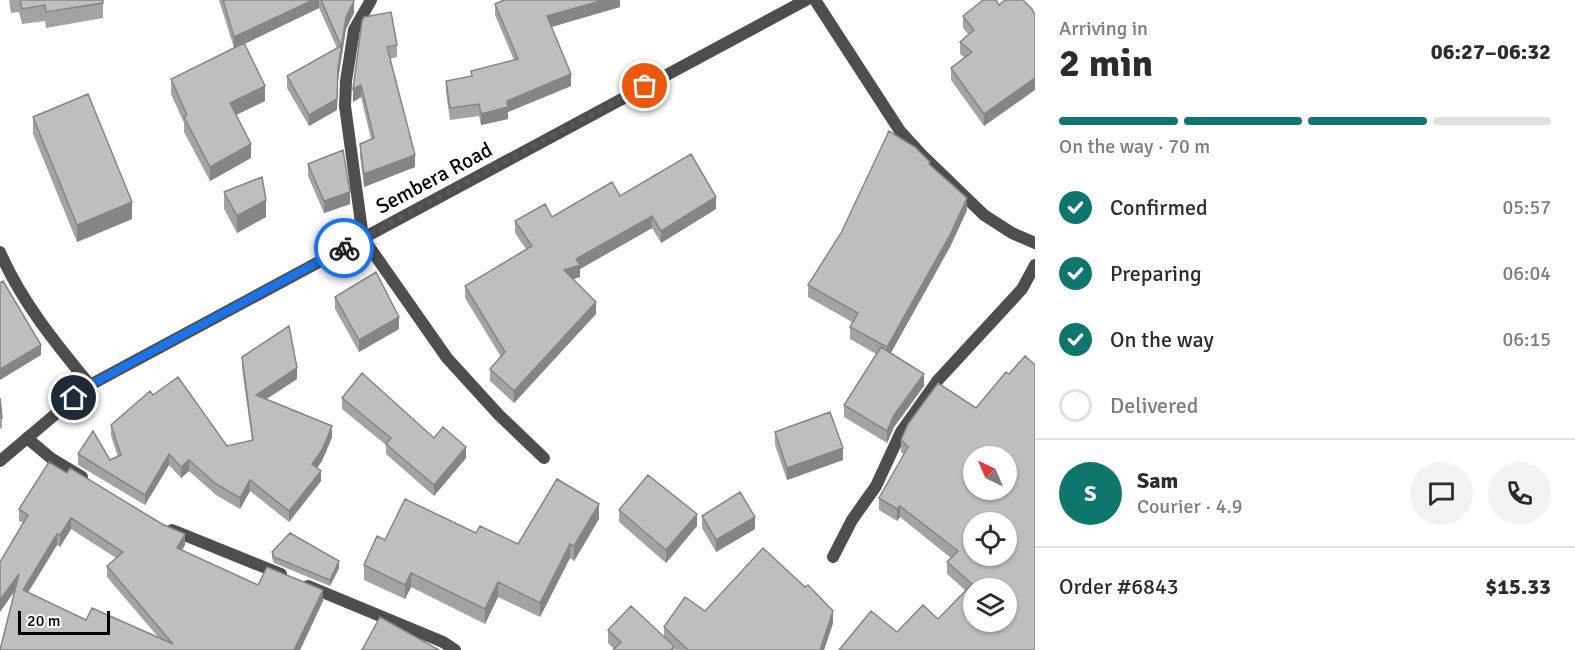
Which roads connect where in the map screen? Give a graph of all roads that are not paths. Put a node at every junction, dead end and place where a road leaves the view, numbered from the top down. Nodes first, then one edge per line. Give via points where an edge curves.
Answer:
1 (371, 0) edge
2 (806, 0) edge
3 (815, 0) edge
4 (363, 238) junction
5 (1035, 243) edge
6 (0, 252) edge
7 (1035, 265) edge
8 (90, 385) junction
9 (27, 438) junction
10 (544, 458) dead end
11 (0, 461) edge
12 (90, 482) edge
13 (156, 522) edge
14 (833, 557) dead end
15 (455, 650) edge

1 - 4 street via 354,30 345,106
2 - 4 street, Sembera Road
3 - 5 street via 900,131 984,215
4 - 8 street, Sembera Road
4 - 10 street via 447,358
6 - 8 street via 49,335
7 - 14 street via 1022,289 938,380 901,432 876,486
8 - 9 street, Sembera Road
9 - 11 street, Sembera Road
9 - 12 street
13 - 15 street

